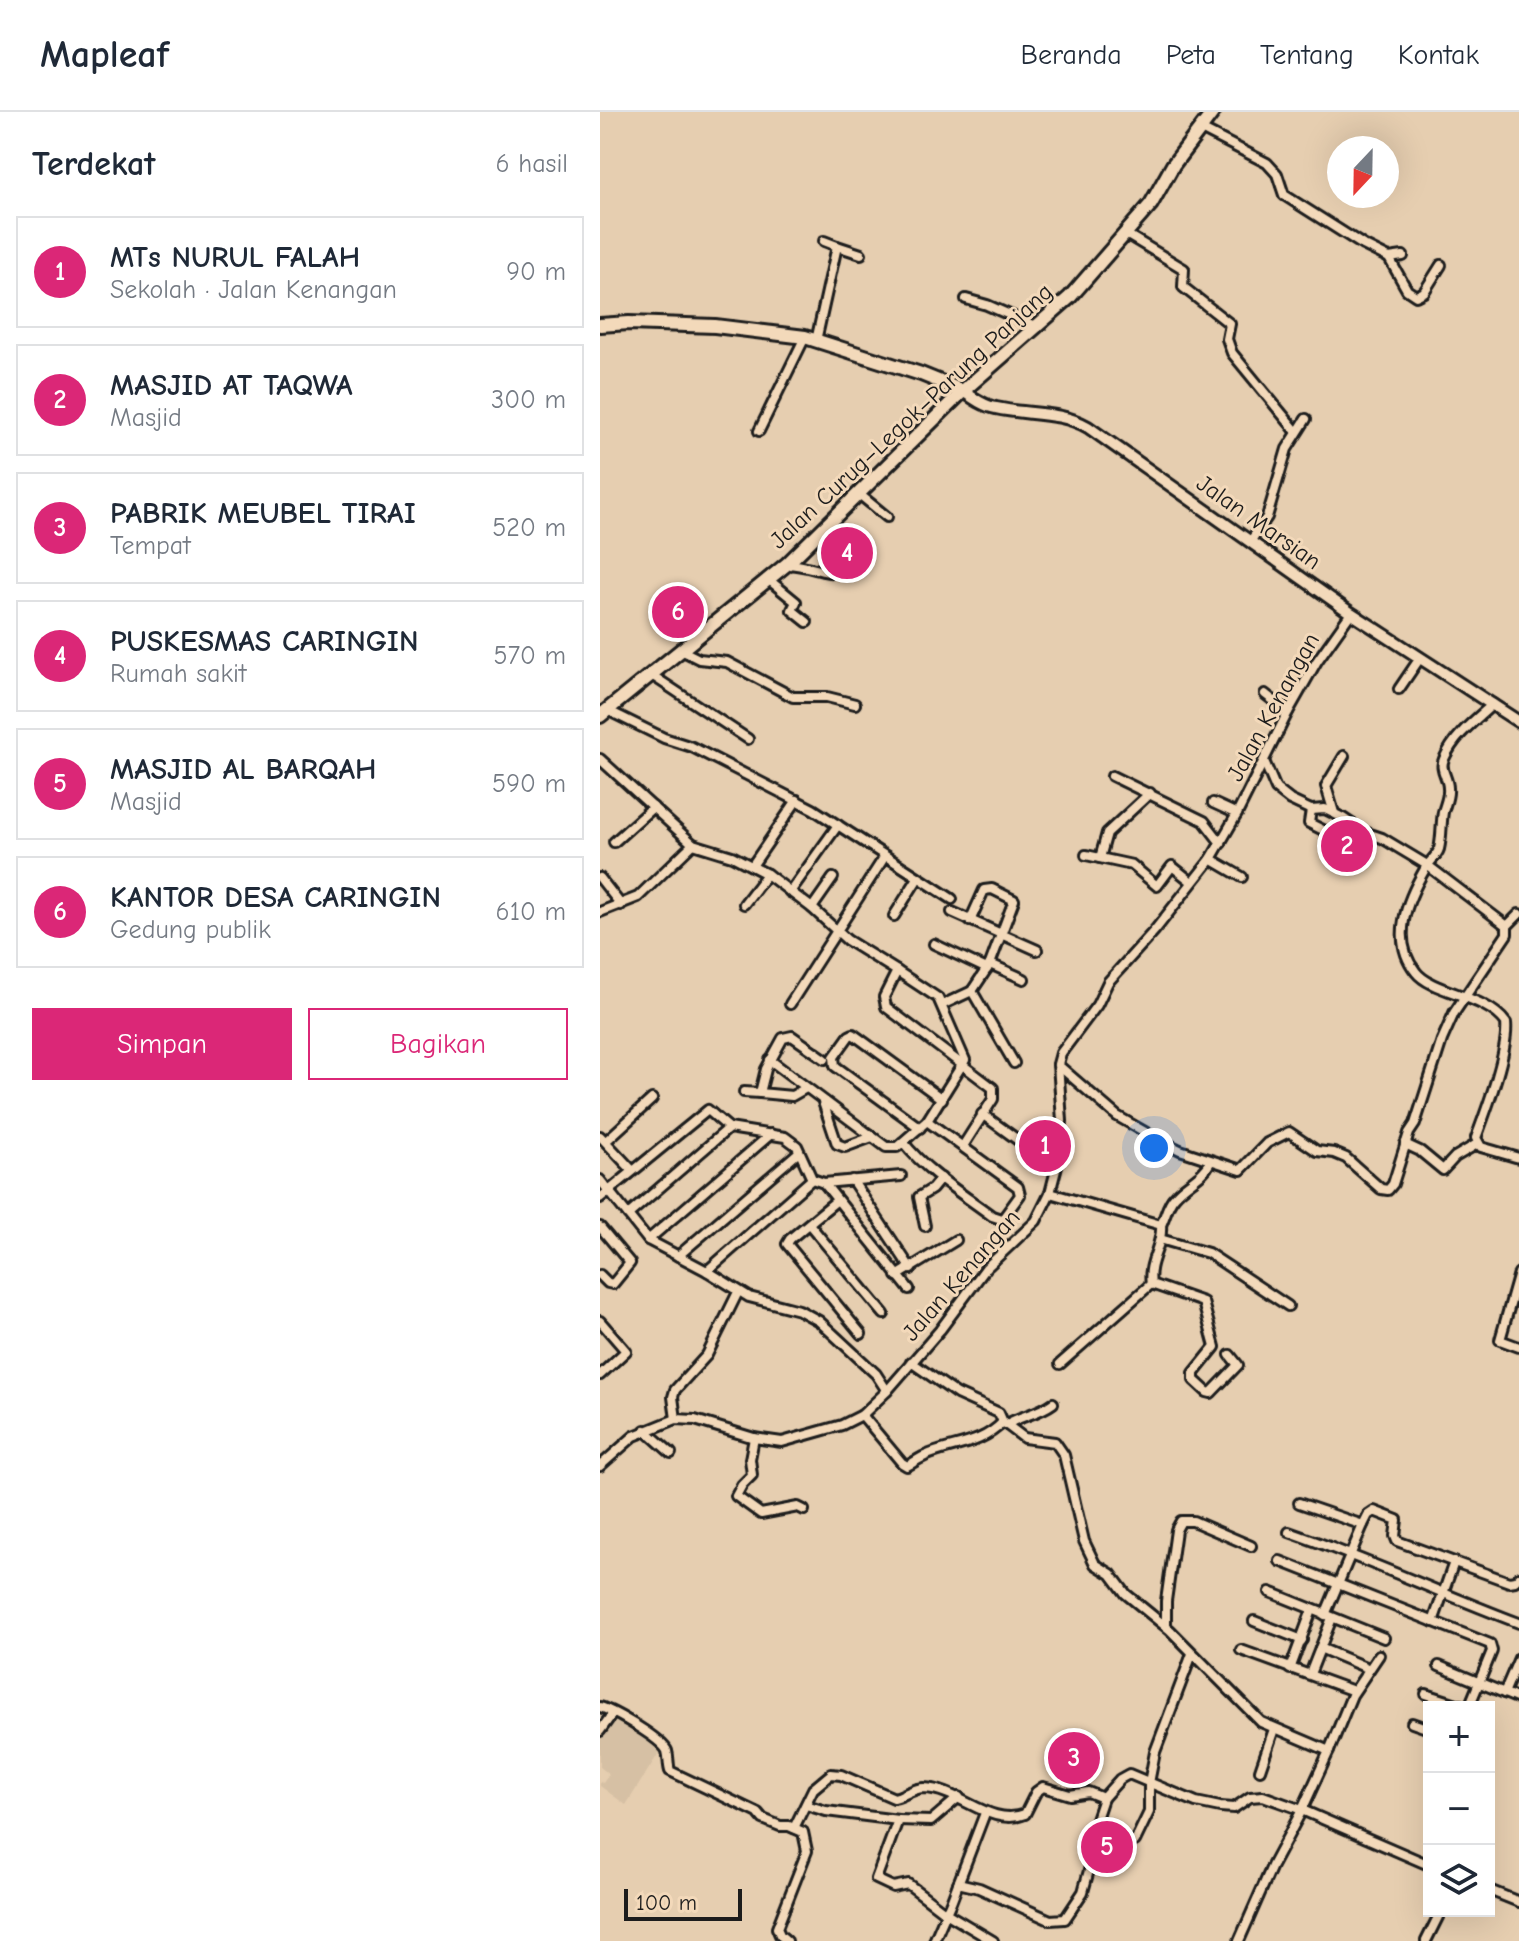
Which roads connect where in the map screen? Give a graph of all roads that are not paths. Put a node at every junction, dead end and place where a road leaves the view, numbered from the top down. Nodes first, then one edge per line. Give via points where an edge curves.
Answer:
1 (1213, 112) edge
2 (1201, 129) junction
3 (1126, 234) junction
4 (824, 241) dead end
5 (837, 246) junction
6 (861, 254) dead end
7 (1403, 256) dead end
8 (1389, 258) junction
9 (1441, 265) dead end
10 (966, 299) dead end
11 (600, 325) edge
12 (1037, 327) junction
13 (810, 339) junction
14 (963, 391) junction
15 (1306, 419) dead end
16 (759, 431) dead end
17 (1296, 431) junction
18 (859, 494) junction
19 (887, 517) dead end
20 (1250, 542) junction
21 (865, 550) dead end
22 (787, 564) junction
23 (768, 579) junction
24 (1351, 613) junction
25 (807, 622) dead end
26 (681, 650) junction
27 (1420, 658) junction
28 (650, 674) junction
29 (1399, 689) dead end
30 (1265, 694) dead end
31 (855, 704) dead end
32 (1493, 704) junction
33 (1288, 712) junction
34 (604, 713) edge
35 (1519, 722) edge
36 (748, 739) dead end
37 (1344, 756) dead end
38 (600, 759) edge
39 (1264, 761) junction
40 (1112, 776) dead end
41 (1150, 793) junction
42 (797, 800) junction
43 (1213, 803) dead end
44 (653, 807) junction
45 (1311, 810) junction
46 (1334, 813) junction
47 (1237, 814) junction
48 (838, 825) junction
49 (1329, 833) dead end
50 (614, 842) dead end
51 (1221, 843) junction
52 (693, 844) junction
53 (1086, 855) dead end
54 (885, 856) junction
55 (1100, 858) junction
56 (1211, 859) junction
57 (1427, 865) junction
58 (752, 866) junction
59 (767, 874) junction
60 (1242, 877) dead end
61 (600, 878) edge
62 (833, 878) dead end
63 (918, 878) junction
64 (1192, 882) junction
65 (790, 892) junction
66 (952, 899) dead end
67 (744, 904) dead end
68 (621, 905) junction
69 (812, 908) junction
70 (600, 912) edge
71 (952, 912) dead end
72 (1519, 914) edge
73 (894, 916) dead end
74 (970, 921) junction
75 (1507, 926) junction
76 (836, 931) junction
77 (1002, 936) junction
78 (934, 944) dead end
79 (1037, 950) dead end
80 (988, 967) junction
81 (897, 971) junction
82 (1024, 979) dead end
83 (972, 991) junction
84 (1466, 996) junction
85 (790, 1004) dead end
86 (942, 1005) junction
87 (825, 1059) dead end
88 (770, 1060) junction
89 (1014, 1063) dead end
90 (1058, 1064) junction
91 (963, 1065) junction
92 (806, 1088) junction
93 (744, 1092) dead end
94 (760, 1093) junction
95 (652, 1099) dead end
96 (942, 1099) junction
97 (823, 1101) junction
98 (982, 1114) junction
99 (927, 1121) junction
100 (729, 1128) junction
101 (920, 1128) junction
102 (771, 1134) junction
103 (872, 1137) junction
104 (603, 1138) edge
105 (903, 1142) junction
106 (1022, 1143) dead end
107 (1405, 1144) junction
108 (1477, 1144) junction
109 (963, 1146) junction
110 (799, 1152) junction
111 (1519, 1158) edge
112 (1211, 1161) junction
113 (632, 1170) junction
114 (901, 1176) dead end
115 (941, 1178) junction
116 (812, 1179) junction
117 (600, 1180) edge
118 (852, 1180) junction
119 (824, 1183) junction
120 (610, 1190) junction
121 (1050, 1193) junction
122 (600, 1198) edge
123 (836, 1201) junction
124 (628, 1215) junction
125 (809, 1224) junction
126 (1161, 1225) junction
127 (925, 1226) dead end
128 (600, 1227) edge
129 (1160, 1239) junction
130 (648, 1240) junction
131 (956, 1240) dead end
132 (673, 1255) junction
133 (911, 1269) junction
134 (707, 1271) junction
135 (1519, 1273) edge
136 (600, 1275) edge
137 (897, 1276) junction
138 (1151, 1284) junction
139 (909, 1289) dead end
140 (738, 1292) junction
141 (1288, 1306) dead end
142 (884, 1314) dead end
143 (600, 1321) edge
144 (861, 1334) dead end
145 (1519, 1347) edge
146 (1230, 1355) dead end
147 (911, 1362) junction
148 (1060, 1364) dead end
149 (601, 1371) edge
150 (887, 1391) junction
151 (1053, 1403) dead end
152 (862, 1415) junction
153 (676, 1419) junction
154 (1005, 1423) junction
155 (645, 1430) junction
156 (754, 1438) junction
157 (671, 1453) dead end
158 (600, 1466) edge
159 (1299, 1503) dead end
160 (804, 1510) dead end
161 (1363, 1525) junction
162 (1289, 1532) dead end
163 (1251, 1546) dead end
164 (1351, 1554) junction
165 (1280, 1561) dead end
166 (1454, 1562) junction
167 (1519, 1577) edge
168 (1339, 1584) junction
169 (1270, 1592) dead end
170 (1441, 1594) junction
171 (1312, 1610) junction
172 (1329, 1616) junction
173 (1254, 1621) dead end
174 (1433, 1622) junction
175 (1519, 1623) edge
176 (1166, 1626) junction
177 (1384, 1638) dead end
178 (1302, 1640) junction
179 (1320, 1648) junction
180 (1241, 1650) dead end
181 (1192, 1654) junction
182 (1379, 1655) dead end
183 (1519, 1658) edge
184 (1439, 1666) dead end
185 (1365, 1667) dead end
186 (1290, 1669) junction
187 (1310, 1674) junction
188 (1479, 1682) junction
189 (1351, 1690) dead end
190 (1504, 1693) junction
191 (1426, 1694) dead end
192 (1519, 1699) edge
193 (1449, 1701) edge
194 (1471, 1701) edge
195 (600, 1707) edge
196 (613, 1713) junction
197 (1412, 1723) dead end
198 (1423, 1727) edge
199 (1274, 1729) junction
200 (600, 1731) edge
201 (1329, 1751) junction
202 (1260, 1770) dead end
203 (1149, 1783) junction
204 (959, 1797) junction
205 (1103, 1798) junction
206 (806, 1805) junction
207 (1302, 1810) junction
208 (985, 1813) junction
209 (898, 1820) junction
210 (794, 1828) junction
211 (1135, 1841) dead end
212 (1423, 1862) edge
213 (958, 1883) junction
214 (1495, 1892) edge
215 (1518, 1898) edge
216 (946, 1913) junction
217 (1438, 1917) edge
218 (787, 1941) edge
219 (934, 1941) edge
220 (993, 1941) edge
221 (1239, 1941) edge
222 (1426, 1941) edge

1 - 2 main road, Jalan Curug–Legok–Parung Panjang
2 - 3 main road, Jalan Curug–Legok–Parung Panjang
2 - 8 street via 1267,163 1284,195
3 - 12 main road, Jalan Curug–Legok–Parung Panjang
3 - 17 street via 1184,269 1183,287 1230,324 1227,339 1232,353
4 - 5 street
5 - 6 street
5 - 13 street
7 - 8 street
8 - 9 street via 1416,296
10 - 12 street
11 - 13 main road via 715,326
12 - 14 main road, Jalan Curug–Legok–Parung Panjang
13 - 14 main road
13 - 16 street
14 - 18 main road, Jalan Curug–Legok–Parung Panjang
14 - 20 street, Jalan Marsian via 996,409 1081,423
15 - 17 street
17 - 20 street via 1267,517
18 - 19 street
18 - 22 main road, Jalan Curug–Legok–Parung Panjang
20 - 24 street, Jalan Marsian
21 - 22 street via 842,571
22 - 23 main road, Jalan Curug–Legok–Parung Panjang
23 - 25 street via 796,602 793,611
23 - 26 main road, Jalan Curug–Legok–Parung Panjang
24 - 27 street, Jalan Marsian
24 - 33 street, Jalan Kenangan
26 - 28 main road, Jalan Curug–Legok–Parung Panjang
26 - 31 street via 699,659 727,662 793,697
27 - 29 street
27 - 32 street, Jalan Marsian
28 - 34 main road, Jalan Curug–Legok–Parung Panjang
28 - 36 street
30 - 33 street
32 - 35 street, Jalan Marsian
32 - 57 street via 1457,737 1443,760 1449,791 1439,852
33 - 39 street, Jalan Kenangan
34 - 42 street via 692,747
37 - 46 street via 1326,786
38 - 44 street
39 - 45 street via 1276,789
39 - 47 street, Jalan Kenangan
40 - 41 street
41 - 51 street via 1204,821
41 - 55 street via 1107,833
42 - 48 street
42 - 58 street
43 - 47 street
44 - 50 street
44 - 52 street
45 - 46 street
45 - 49 street via 1309,823
46 - 57 street
47 - 51 street, Jalan Kenangan
48 - 54 street
48 - 65 street
51 - 56 street, Jalan Kenangan
52 - 58 street
52 - 68 street via 638,897
53 - 55 street
54 - 63 street
54 - 76 street
55 - 64 street via 1132,865 1157,886 1172,866
56 - 60 street
56 - 64 street, Jalan Kenangan
57 - 75 street
57 - 84 street via 1405,909 1405,948 1421,978
58 - 59 street
59 - 65 street
59 - 67 street
61 - 68 street
62 - 69 street
63 - 66 street
63 - 73 street
64 - 90 street, Jalan Kenangan via 1108,982
65 - 69 street
68 - 70 street
69 - 76 street
71 - 74 street
72 - 75 street
74 - 77 street
74 - 77 street via 984,890 1010,897 1014,904
75 - 84 street via 1507,934
76 - 81 street
76 - 85 street
77 - 79 street
77 - 80 street
78 - 80 street
80 - 82 street
80 - 83 street
81 - 86 street
81 - 91 street via 884,997 886,1007
83 - 86 street
83 - 89 street
84 - 107 street via 1442,1040
84 - 108 street via 1507,1026
86 - 91 street
87 - 88 street via 787,1036
88 - 92 street
88 - 94 street
90 - 112 street via 1117,1116
90 - 121 street, Jalan Kenangan via 1062,1121
91 - 96 street
91 - 98 street via 992,1086 993,1099
92 - 94 street via 792,1096
92 - 97 street
93 - 94 street
95 - 104 street
96 - 99 street
96 - 101 street via 871,1045 849,1036 834,1057 835,1066
97 - 103 street
97 - 103 street via 839,1146
98 - 106 street
98 - 109 street
99 - 101 street
99 - 109 street
100 - 102 street
100 - 113 street via 708,1110
100 - 124 street
101 - 105 street
102 - 110 street via 792,1140
102 - 130 street
103 - 105 street via 890,1148
104 - 113 street
105 - 115 street
107 - 108 street via 1443,1170
107 - 112 street via 1388,1190 1346,1158 1317,1151 1289,1132 1267,1143 1241,1170
108 - 111 street
109 - 115 street via 1018,1187 1020,1195 1004,1217 996,1218
110 - 116 street
110 - 132 street
112 - 126 street via 1204,1175 1174,1196
113 - 120 street
114 - 118 street
115 - 127 street via 919,1197
116 - 119 street
116 - 134 street
117 - 120 street
118 - 119 street
118 - 133 street
119 - 123 street
120 - 122 street
120 - 124 street
121 - 126 street
121 - 147 street, Jalan Kenangan via 1036,1221 986,1268
123 - 125 street
123 - 137 street
124 - 130 street
125 - 142 street
125 - 144 street via 788,1247
126 - 129 street
128 - 136 street via 630,1263 613,1284
129 - 138 street via 1149,1268
129 - 141 street via 1208,1253
130 - 132 street
131 - 133 street
132 - 134 street
133 - 137 street
134 - 140 street
135 - 145 street via 1500,1340
137 - 139 street
138 - 146 street via 1204,1304 1215,1349 1194,1380 1207,1392 1236,1368
138 - 148 street
140 - 150 street via 819,1321
140 - 153 street via 707,1355 675,1390
143 - 149 street via 626,1351
147 - 150 street, Jalan Kenangan
147 - 154 street via 957,1394 999,1413
150 - 152 street, Jalan Kenangan
151 - 154 street
152 - 154 street via 907,1466 974,1441
152 - 156 street, Jalan Kenangan via 794,1440
153 - 155 street, Jalan Kenangan
153 - 156 street, Jalan Kenangan via 718,1425
154 - 176 street via 1024,1438 1060,1447 1095,1564
155 - 157 street
155 - 158 street, Jalan Kenangan
156 - 160 street via 752,1475 736,1496 761,1514
159 - 161 street
161 - 164 street
161 - 166 street via 1371,1512 1386,1515 1398,1522 1396,1540
162 - 164 street
163 - 176 street via 1193,1521 1181,1521
164 - 168 street
164 - 170 street
165 - 168 street
166 - 167 street via 1509,1582
166 - 170 street
168 - 172 street
168 - 174 street
169 - 171 street
170 - 174 street
170 - 175 street
171 - 172 street
171 - 178 street
172 - 177 street
172 - 179 street
173 - 178 street
174 - 188 street via 1492,1646
176 - 181 street
178 - 186 street
179 - 185 street
179 - 187 street
180 - 186 street
181 - 199 street
181 - 203 street via 1155,1752
182 - 201 street via 1352,1695
183 - 190 street
184 - 188 street
186 - 187 street
187 - 189 street
188 - 190 street
188 - 194 street
190 - 192 street
191 - 193 street
195 - 196 street
196 - 200 street
196 - 210 street via 661,1744 670,1771 763,1819
197 - 198 street
199 - 201 street
199 - 202 street
201 - 207 street
203 - 205 street via 1126,1774
203 - 207 street via 1220,1807 1238,1807 1257,1796
203 - 211 street via 1149,1812
204 - 206 street via 924,1788 894,1798 831,1774 813,1789
204 - 208 street
204 - 209 street via 931,1821
205 - 208 street via 1043,1787 1022,1815
205 - 213 street via 1091,1834 1093,1856 1083,1892 1065,1919 1050,1920
206 - 209 street
206 - 210 street
207 - 212 street
207 - 221 street
208 - 213 street
209 - 216 street via 876,1879 893,1887 908,1884
210 - 218 street via 803,1832 808,1848 777,1928
213 - 216 street
214 - 215 street
216 - 219 street
216 - 220 street
217 - 222 street

